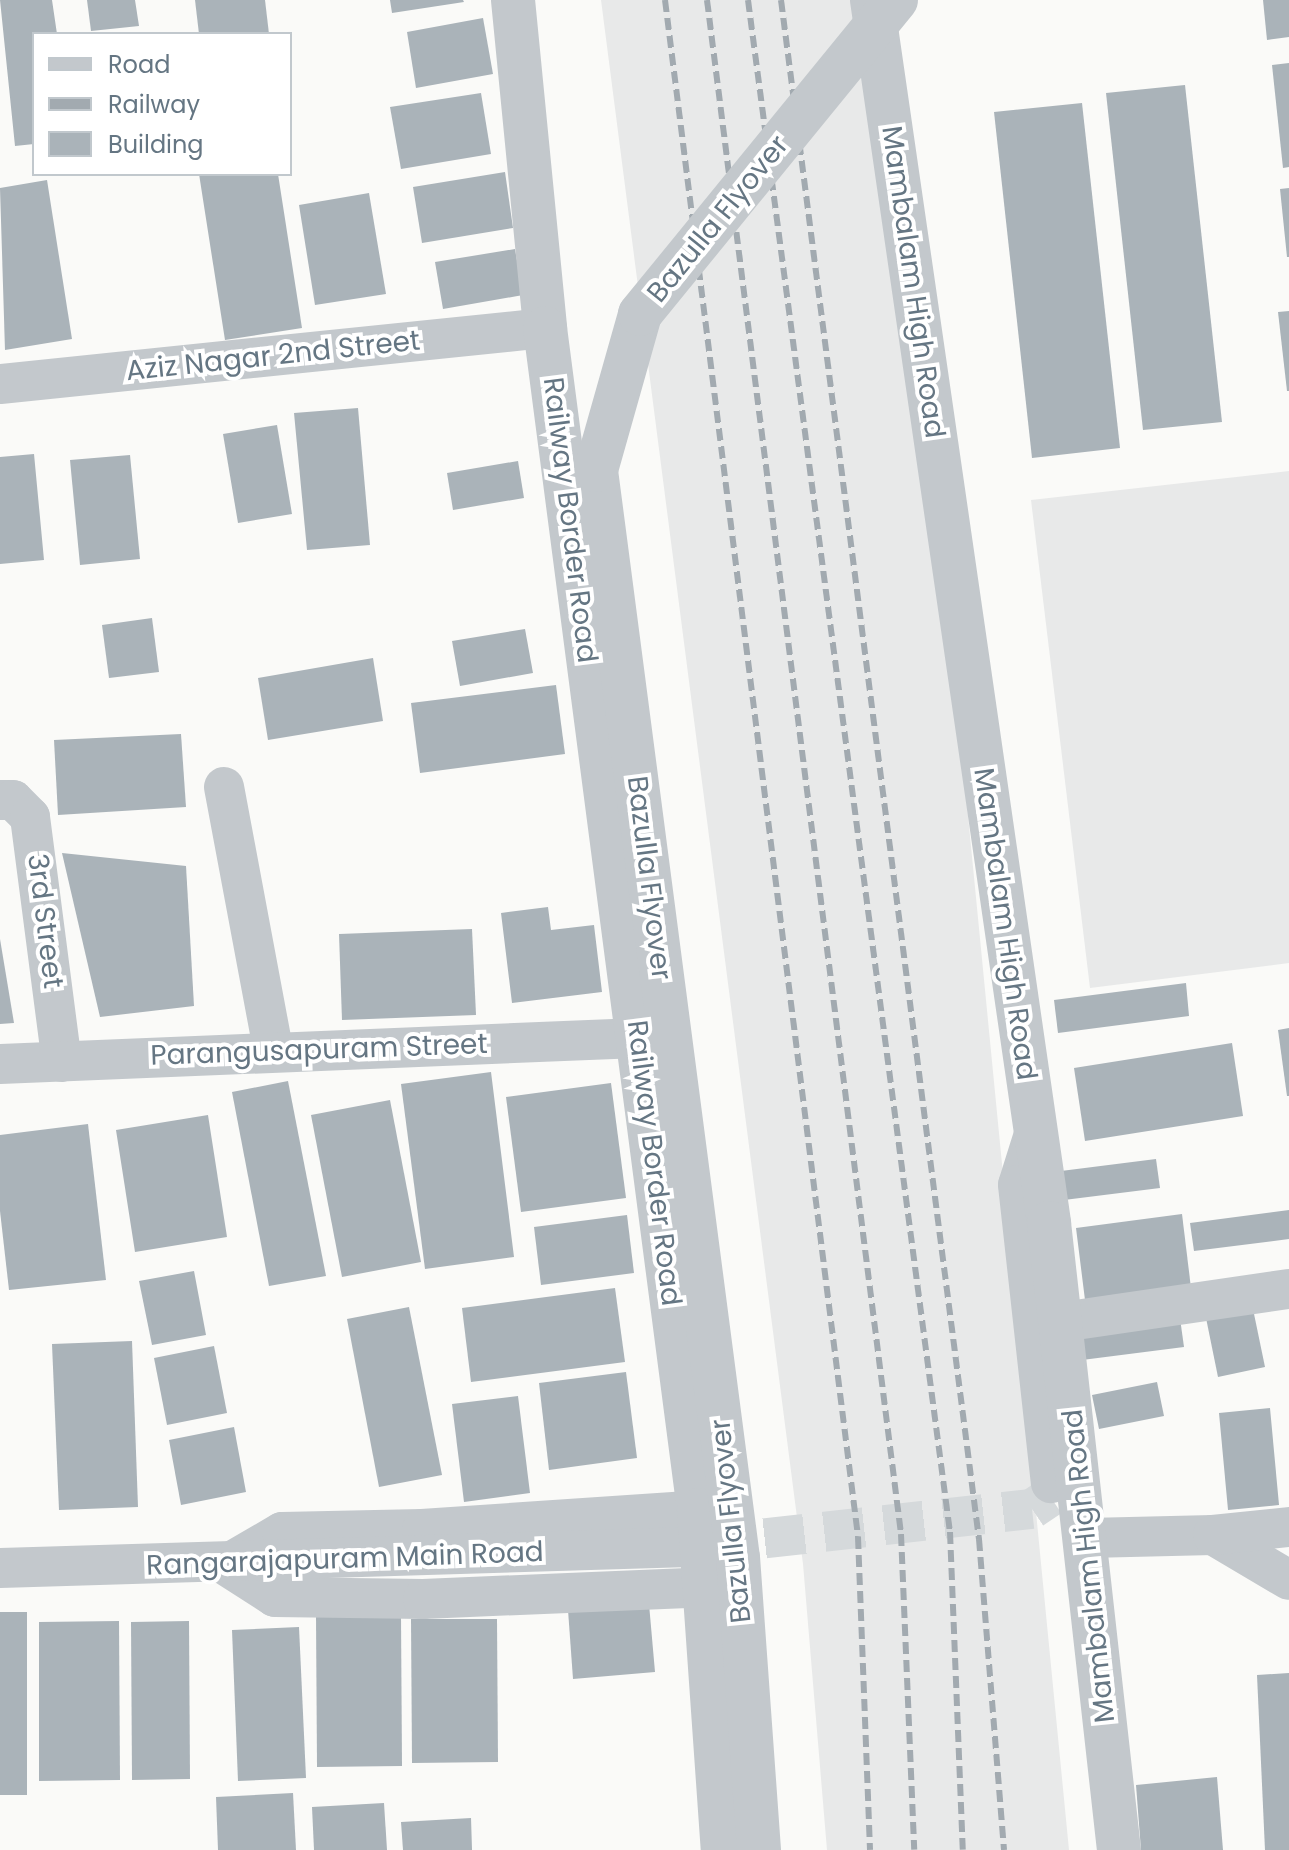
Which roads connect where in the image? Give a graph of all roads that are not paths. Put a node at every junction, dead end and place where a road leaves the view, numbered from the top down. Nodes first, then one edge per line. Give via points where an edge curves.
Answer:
1 (513, 0) edge
2 (883, 2) edge
3 (545, 328) junction
4 (0, 384) edge
5 (224, 787) dead end
6 (0, 800) edge
7 (638, 1038) junction
8 (273, 1050) junction
9 (62, 1062) junction
10 (0, 1064) edge
11 (1034, 1134) junction
12 (1289, 1289) edge
13 (1062, 1322) junction
14 (1051, 1483) dead end
15 (1289, 1527) edge
16 (694, 1528) junction
17 (1213, 1535) junction
18 (1088, 1538) junction
19 (225, 1565) junction
20 (0, 1568) edge
21 (1289, 1580) edge
22 (706, 1587) junction
23 (723, 1850) edge
24 (759, 1850) edge
25 (1119, 1850) edge

1 - 3 street, Railway Border Road
2 - 11 street, Mambalam High Road
2 - 24 street, Bazulla Flyover, bridge via 640,314 596,470 738,1558
3 - 4 street, Aziz Nagar 2nd Street
3 - 7 street, Railway Border Road
5 - 8 street
6 - 9 street, 3rd Street via 13,800 30,817
7 - 8 street, Parangusapuram Street
7 - 16 street, Railway Border Road
8 - 9 street, Parangusapuram Street
9 - 10 street, Parangusapuram Street
11 - 13 street, Mambalam High Road
11 - 14 street via 1018,1185
12 - 13 street
13 - 18 street, Mambalam High Road
15 - 17 street
16 - 19 street via 282,1532
16 - 22 street, Railway Border Road
17 - 18 street
17 - 21 street
18 - 25 street, Mambalam High Road
19 - 20 street, Rangarajapuram Main Road
19 - 22 street via 275,1597 423,1599
22 - 23 street, Railway Border Road

